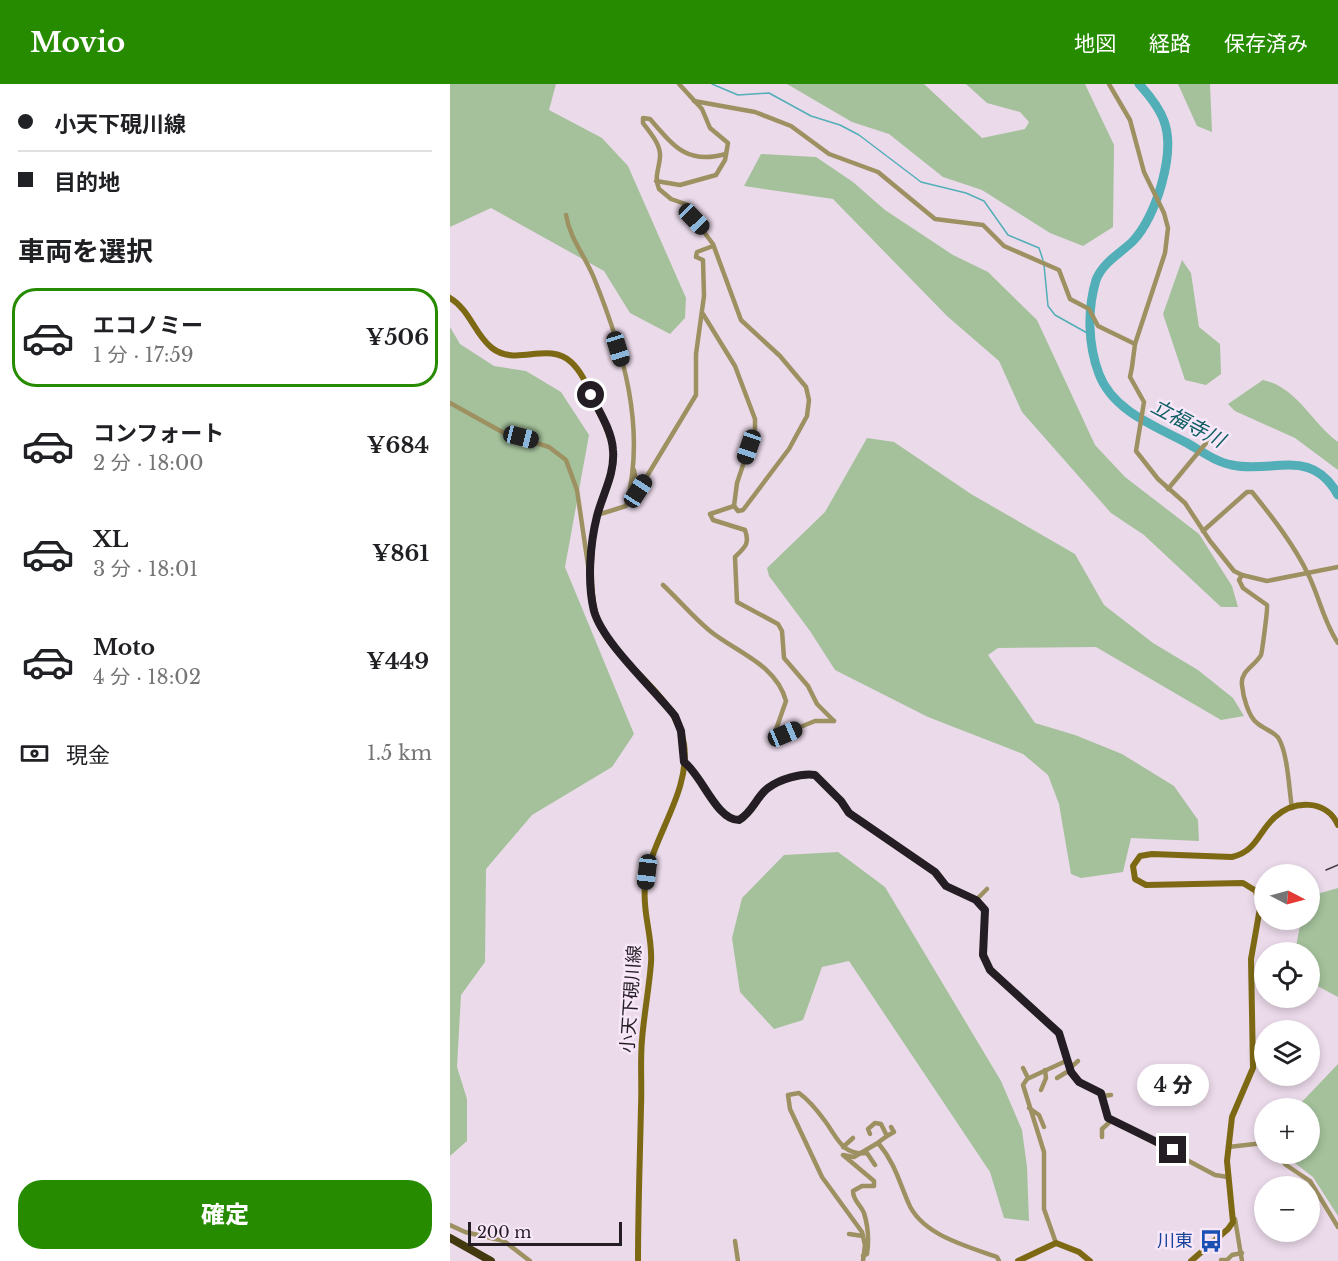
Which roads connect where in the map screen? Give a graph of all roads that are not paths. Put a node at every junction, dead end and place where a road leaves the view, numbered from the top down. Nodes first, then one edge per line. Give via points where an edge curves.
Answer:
1 (679, 84) edge
2 (1109, 84) edge
3 (694, 101) junction
4 (726, 154) junction
5 (656, 181) junction
6 (566, 215) dead end
7 (713, 246) junction
8 (450, 298) edge
9 (703, 314) junction
10 (1136, 344) junction
11 (450, 403) edge
12 (1211, 437) dead end
13 (634, 467) junction
14 (1168, 489) junction
15 (734, 506) junction
16 (597, 515) junction
17 (1203, 531) junction
18 (1338, 567) edge
19 (1308, 573) junction
20 (1242, 575) junction
21 (663, 585) dead end
22 (592, 592) junction
23 (1338, 643) edge
24 (684, 762) junction
25 (1292, 809) junction
26 (1338, 825) edge
27 (987, 889) dead end
28 (976, 900) junction
29 (1066, 1060) junction
30 (1078, 1060) dead end
31 (1023, 1068) dead end
32 (1070, 1069) junction
33 (1045, 1070) junction
34 (1028, 1078) junction
35 (1058, 1078) dead end
36 (1041, 1090) dead end
37 (1111, 1095) dead end
38 (1102, 1096) junction
39 (1029, 1108) junction
40 (1112, 1120) junction
41 (891, 1127) dead end
42 (1044, 1127) dead end
43 (870, 1134) dead end
44 (887, 1136) junction
45 (1102, 1137) dead end
46 (853, 1138) dead end
47 (876, 1144) junction
48 (1254, 1144) edge
49 (843, 1147) junction
50 (1228, 1147) junction
51 (862, 1154) junction
52 (1285, 1164) edge
53 (875, 1165) dead end
54 (1228, 1177) junction
55 (1234, 1214) junction
56 (450, 1225) edge
57 (1338, 1227) edge
58 (849, 1234) dead end
59 (863, 1236) junction
60 (450, 1238) edge
61 (735, 1241) dead end
62 (1056, 1243) junction
63 (1242, 1253) junction
64 (862, 1257) edge
65 (1221, 1260) edge
66 (491, 1261) edge
67 (530, 1261) edge
68 (638, 1261) edge
69 (738, 1261) edge
70 (999, 1261) edge
71 (1018, 1261) edge
72 (1090, 1261) edge
73 (1191, 1261) edge
74 (1242, 1261) edge

1 - 3 street
2 - 10 street via 1130,120 1144,172 1168,228 1165,253
3 - 4 street via 710,128 729,143
3 - 10 street via 755,112 791,126 829,154 878,172 935,219 983,225 1004,246 1059,270 1070,299 1089,309 1098,326
4 - 5 street via 716,175 680,185
4 - 5 street via 704,157 683,153 650,119 643,118 660,154
5 - 7 street via 667,197 691,206 694,219
6 - 13 street via 573,239 593,275 625,369 633,409
7 - 9 street via 697,252 696,257 703,260
7 - 15 street via 741,320 780,356 806,387 809,400 802,427 769,478 743,510
8 - 16 main road, 小天下硯川線 via 494,350 504,355 564,356 583,378 613,447 613,466
9 - 13 street via 696,354 696,395 638,491
9 - 15 street via 735,366 755,419 756,429 737,483
10 - 14 street via 1130,377 1144,398 1136,451
11 - 22 street via 504,433 549,447 566,460 578,490
12 - 14 street
13 - 16 street via 626,506
14 - 17 street via 1185,503
15 - 21 street via 710,514 713,520 745,530 748,538 735,557 737,602 778,624 784,658 834,721 815,721 772,738 786,701 778,684 765,668 710,631
16 - 22 main road, 小天下硯川線
17 - 19 street via 1251,492 1276,521
17 - 20 street via 1234,571
18 - 19 street
19 - 20 street via 1267,581
19 - 23 street
20 - 25 street via 1239,580 1243,588 1267,605 1269,611 1264,622 1262,654 1242,675 1241,684 1255,722 1278,736 1283,748
22 - 24 main road, 小天下硯川線 via 600,624 675,716 681,731
24 - 28 street via 731,820 746,815 768,788 795,776 815,775 849,813 935,872 946,886
24 - 68 main road, 小天下硯川線 via 676,796 647,872 645,890 651,963 642,1042
25 - 26 main road via 1323,807 1332,813
25 - 50 main road via 1276,816 1253,848 1242,855 1152,854 1140,856 1132,866 1136,879 1146,885 1243,883 1256,891 1260,901 1251,959 1253,1068 1232,1117
27 - 28 street
28 - 29 street via 985,910 986,964 1059,1033
29 - 32 street
29 - 33 street
30 - 32 street
31 - 34 street
32 - 35 street
32 - 38 street via 1079,1082
33 - 34 street
33 - 36 street
34 - 39 street via 1023,1085
37 - 38 street
38 - 40 street
39 - 42 street via 1039,1115
39 - 62 street via 1044,1152 1044,1209
40 - 45 street via 1102,1129
40 - 54 street via 1215,1175
41 - 44 street via 894,1132
43 - 44 street via 868,1129 875,1123 881,1124
44 - 47 street
46 - 49 street
47 - 51 street
47 - 70 street via 895,1166 917,1217 929,1228
48 - 50 street
49 - 51 street
49 - 59 street via 811,1102 799,1093 788,1095 790,1109 822,1178
50 - 54 main road
51 - 53 street via 867,1153
51 - 64 street via 843,1155 874,1181 874,1186 861,1186 853,1191 864,1211 868,1232 867,1254
52 - 57 street via 1310,1181
54 - 55 main road
55 - 63 street
55 - 73 main road via 1228,1229
56 - 67 street via 504,1241
58 - 59 street
59 - 64 street
60 - 66 highway
61 - 69 street
62 - 71 main road
62 - 72 main road
63 - 65 street
63 - 74 street

